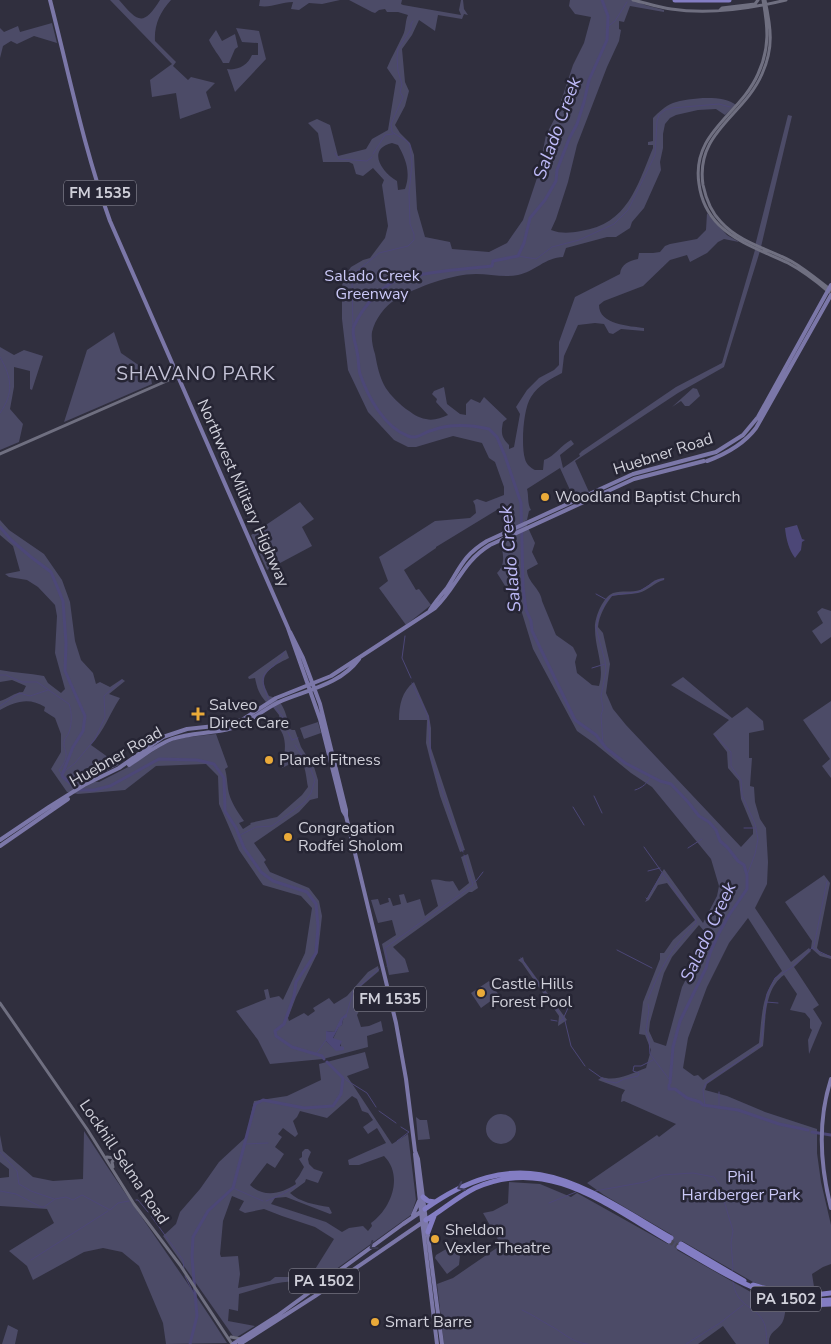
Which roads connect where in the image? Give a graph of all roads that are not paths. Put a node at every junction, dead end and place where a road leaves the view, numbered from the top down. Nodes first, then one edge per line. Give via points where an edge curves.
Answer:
1 (50, 0) edge
2 (633, 0) edge
3 (676, 0) edge
4 (729, 0) edge
5 (758, 0) edge
6 (764, 0) edge
7 (785, 0) edge
8 (774, 2) edge
9 (756, 5) junction
10 (765, 5) junction
11 (766, 12) junction
12 (830, 290) edge
13 (178, 376) junction
14 (777, 386) junction
15 (0, 454) edge
16 (572, 502) junction
17 (572, 507) junction
18 (539, 520) junction
19 (312, 687) junction
20 (298, 689) junction
21 (267, 709) junction
22 (259, 712) junction
23 (9, 837) junction
24 (0, 840) edge
25 (0, 846) edge
26 (0, 1003) edge
27 (831, 1079) edge
28 (415, 1151) junction
29 (103, 1153) junction
30 (113, 1170) junction
31 (416, 1172) junction
32 (421, 1179) junction
33 (421, 1198) junction
34 (436, 1202) junction
35 (831, 1208) edge
36 (423, 1211) junction
37 (436, 1214) junction
38 (412, 1217) junction
39 (424, 1221) junction
40 (403, 1224) junction
41 (409, 1232) junction
42 (426, 1233) junction
43 (403, 1236) junction
44 (680, 1246) tunnel mouth
45 (747, 1284) junction
46 (831, 1293) edge
47 (831, 1300) edge
48 (229, 1336) junction
49 (238, 1343) edge
50 (437, 1344) edge
51 (442, 1344) edge

1 - 13 main road, Northwest Military Highway / FM 1535 via 102,200
2 - 9 main road via 678,10 719,10
3 - 4 highway
5 - 9 main road
6 - 10 main road
7 - 8 main road
8 - 10 main road
8 - 11 main road
9 - 10 main road
9 - 11 main road
10 - 11 main road
11 - 12 main road via 768,34 762,64 747,93 706,141 699,165 699,187 710,214 726,231 797,268
12 - 14 main road, Huebner Road
13 - 15 main road
13 - 19 main road, Northwest Military Highway / FM 1535
14 - 16 main road, Huebner Road via 752,425 723,449 633,474
14 - 17 main road, Huebner Road via 762,419 746,439 726,452 706,461 634,479
16 - 17 main road
16 - 18 main road, Huebner Road
17 - 18 main road, Huebner Road
18 - 19 main road, Huebner Road via 506,535 476,555 428,612 334,680
19 - 20 main road, Huebner Road
19 - 21 main road, Huebner Road
19 - 28 main road, Northwest Military Highway / FM 1535 via 330,739 398,1032
20 - 21 main road
20 - 22 main road, Huebner Road via 272,700
21 - 22 main road, Huebner Road
22 - 23 main road, Huebner Road via 247,723 234,728 188,734 170,740 73,794
23 - 24 main road, Huebner Road
23 - 25 main road, Huebner Road
26 - 29 main road, Lockhill Selma Road
27 - 35 main road via 825,1104 821,1151
28 - 31 main road, Northwest Military Highway / FM 1535
28 - 32 main road, Northwest Military Highway / FM 1535
29 - 30 main road, Lockhill Selma Road
29 - 30 main road via 108,1158 115,1158
30 - 48 main road, Lockhill Selma Road
31 - 32 main road
31 - 33 main road, Northwest Military Highway / FM 1535
32 - 33 main road, Northwest Military Highway / FM 1535
33 - 34 highway
33 - 36 main road, Northwest Military Highway / FM 1535
33 - 38 main road
34 - 36 highway, PA 1502
34 - 37 highway via 432,1210
37 -> 34 highway, PA 1502 via 466,1193 492,1182 520,1177 539,1178 582,1191 670,1240 585,1188 545,1175 518,1173 486,1177 456,1189
36 - 38 main road, PA 1502
36 - 39 main road, Northwest Military Highway / FM 1535
37 - 39 highway, PA 1502
37 - 42 highway
38 - 40 main road, PA 1502
39 - 41 main road, PA 1502
39 - 42 main road, Northwest Military Highway / FM 1535
40 - 43 main road via 409,1227
40 -> 49 main road, PA 1502
41 - 42 main road
41 - 43 main road, PA 1502
42 - 50 main road, Northwest Military Highway / FM 1535
42 - 51 main road, Northwest Military Highway / FM 1535
43 - 49 main road, PA 1502 via 325,1290
44 - 45 highway, PA 1502
45 - 46 highway via 790,1294
45 - 47 highway, PA 1502 via 801,1299
48 - 49 main road
48 - 49 main road, Lockhill Selma Road

